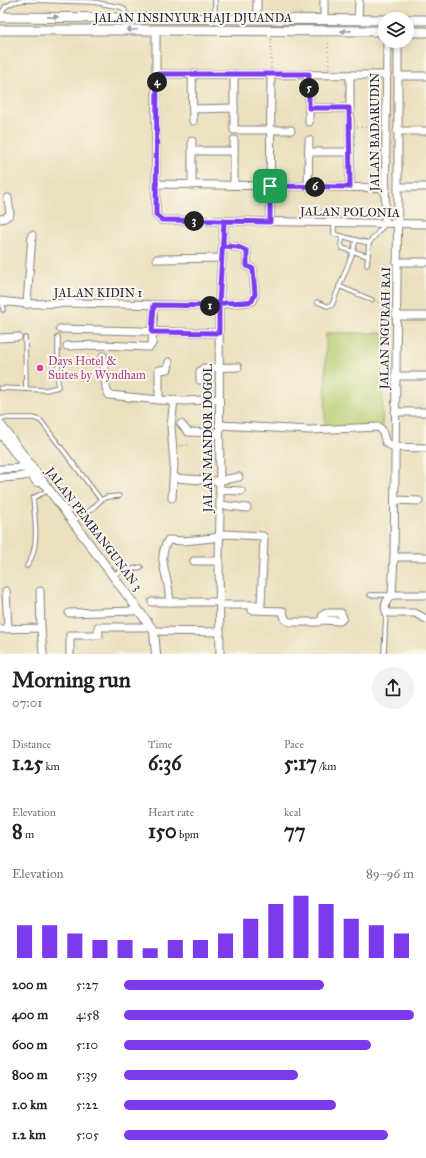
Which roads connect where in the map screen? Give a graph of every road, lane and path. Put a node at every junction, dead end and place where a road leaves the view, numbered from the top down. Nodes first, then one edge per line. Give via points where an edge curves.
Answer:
1 (215, 0) edge
2 (257, 0) edge
3 (324, 0) edge
4 (359, 0) edge
5 (82, 1) edge
6 (93, 1) edge
7 (0, 16) edge
8 (24, 16) junction
9 (125, 17) junction
10 (215, 18) junction
11 (234, 18) junction
12 (252, 19) junction
13 (324, 20) junction
14 (358, 20) junction
15 (378, 20) edge
16 (414, 20) edge
17 (426, 20) edge
18 (0, 30) edge
19 (23, 30) junction
20 (156, 30) junction
21 (234, 30) junction
22 (248, 30) junction
23 (271, 31) junction
24 (328, 32) junction
25 (378, 32) edge
26 (414, 32) edge
27 (426, 32) edge
28 (386, 48) edge
29 (398, 48) edge
30 (157, 74) junction
31 (192, 74) junction
32 (234, 74) junction
33 (271, 74) junction
34 (309, 74) junction
35 (329, 75) junction
36 (350, 75) junction
37 (387, 75) junction
38 (398, 76) junction
39 (426, 76) edge
40 (234, 108) junction
41 (309, 108) junction
42 (349, 108) junction
43 (193, 109) junction
44 (193, 121) dead end
45 (309, 122) dead end
46 (350, 127) junction
47 (387, 128) junction
48 (271, 130) junction
49 (291, 130) dead end
50 (397, 131) junction
51 (426, 131) edge
52 (234, 140) dead end
53 (309, 140) dead end
54 (192, 141) dead end
55 (234, 150) junction
56 (192, 151) junction
57 (309, 152) junction
58 (350, 152) junction
59 (156, 184) junction
60 (192, 185) junction
61 (234, 185) junction
62 (270, 186) junction
63 (308, 186) junction
64 (350, 187) junction
65 (398, 187) junction
66 (426, 187) edge
67 (386, 188) junction
68 (8, 198) dead end
69 (0, 219) edge
70 (224, 221) junction
71 (270, 222) junction
72 (334, 222) junction
73 (385, 223) junction
74 (397, 223) junction
75 (426, 224) edge
76 (32, 235) dead end
77 (343, 237) junction
78 (356, 240) junction
79 (369, 243) junction
80 (223, 246) junction
81 (353, 252) junction
82 (368, 256) junction
83 (222, 258) junction
84 (157, 259) dead end
85 (397, 262) junction
86 (426, 262) edge
87 (367, 265) dead end
88 (339, 286) junction
89 (372, 300) joint
90 (2, 301) edge
91 (317, 302) dead end
92 (27, 304) junction
93 (219, 304) junction
94 (154, 305) junction
95 (2, 310) dead end
96 (393, 316) junction
97 (426, 316) edge
98 (60, 329) dead end
99 (152, 332) junction
100 (219, 333) junction
101 (58, 337) dead end
102 (0, 338) edge
103 (22, 338) joint
104 (67, 346) dead end
105 (103, 356) dead end
106 (170, 362) dead end
107 (219, 367) junction
108 (238, 367) dead end
109 (395, 376) junction
110 (426, 376) edge
111 (200, 380) dead end
112 (0, 388) edge
113 (26, 389) junction
114 (219, 399) junction
115 (160, 400) junction
116 (174, 400) junction
117 (395, 412) junction
118 (426, 412) edge
119 (0, 419) edge
120 (0, 424) edge
121 (181, 424) dead end
122 (219, 429) junction
123 (0, 433) edge
124 (189, 445) dead end
125 (172, 447) junction
126 (397, 448) junction
127 (426, 448) edge
128 (0, 468) edge
129 (29, 469) junction
130 (239, 477) dead end
131 (0, 478) edge
132 (174, 478) junction
133 (220, 480) junction
134 (220, 490) junction
135 (241, 490) dead end
136 (45, 492) junction
137 (119, 496) dead end
138 (172, 498) dead end
139 (101, 500) junction
140 (395, 500) junction
141 (419, 501) dead end
142 (220, 505) junction
143 (60, 508) junction
144 (247, 508) dead end
145 (74, 521) junction
146 (219, 536) junction
147 (394, 556) junction
148 (426, 557) edge
149 (194, 561) dead end
150 (219, 561) junction
151 (27, 566) dead end
152 (141, 567) dead end
153 (112, 574) junction
154 (6, 591) dead end
155 (40, 592) dead end
156 (370, 594) dead end
157 (125, 595) junction
158 (392, 595) junction
159 (426, 595) edge
160 (152, 602) dead end
161 (170, 602) junction
162 (220, 605) junction
163 (134, 611) junction
164 (386, 612) junction
165 (69, 613) dead end
166 (426, 619) edge
167 (321, 620) dead end
168 (145, 627) junction
169 (4, 628) edge
170 (42, 628) junction
171 (154, 631) junction
172 (220, 632) junction
173 (43, 654) edge
174 (70, 654) edge
175 (151, 654) edge
176 (156, 654) edge
177 (220, 654) edge
178 (384, 654) edge

1 - 10 lane
2 - 12 street
3 - 13 street
4 - 14 street
5 - 6 lane
5 - 7 lane via 14,2 5,7
6 - 9 lane via 121,7 125,10
7 - 8 main road, JALAN INSINYUR HAJI DJUANDA
8 -> 9 main road, JALAN INSINYUR HAJI DJUANDA
8 - 19 main road via 26,25
9 - 10 main road, JALAN INSINYUR HAJI DJUANDA
10 - 11 main road, JALAN INSINYUR HAJI DJUANDA
11 - 12 main road, JALAN INSINYUR HAJI DJUANDA
11 - 21 main road
12 - 13 main road, JALAN INSINYUR HAJI DJUANDA
12 - 22 main road
13 - 14 main road, JALAN INSINYUR HAJI DJUANDA
14 - 15 main road, JALAN INSINYUR HAJI DJUANDA
16 - 17 main road
18 - 19 main road, JALAN INSINYUR HAJI DJUANDA
20 -> 19 main road, JALAN INSINYUR HAJI DJUANDA
20 - 21 main road, JALAN INSINYUR HAJI DJUANDA
20 - 30 street
21 - 22 main road, JALAN INSINYUR HAJI DJUANDA
22 - 23 main road, JALAN INSINYUR HAJI DJUANDA
23 - 24 main road, JALAN INSINYUR HAJI DJUANDA
23 - 33 path
25 -> 24 main road, JALAN INSINYUR HAJI DJUANDA
24 - 35 path
26 - 27 main road
28 - 37 street, JALAN BADARUDIN
29 - 38 street, JALAN NGURAH RAI
30 - 31 street
30 - 59 street
31 - 32 street
31 - 43 street
32 - 33 street
32 - 40 street
33 - 34 street
33 - 48 street
34 - 35 street
34 - 41 street
35 - 36 street
36 - 37 street
36 - 42 street
37 - 47 street, JALAN BADARUDIN
38 - 39 street
38 - 50 street, JALAN NGURAH RAI
40 - 43 street
40 - 48 street via 234,130
41 - 42 street
41 - 45 street
42 - 46 street
43 - 44 street
46 - 47 path
46 - 58 street
47 - 67 street, JALAN BADARUDIN
48 - 49 street
48 - 62 street
50 - 51 street
50 - 65 street, JALAN NGURAH RAI
52 - 55 street
53 - 57 street
54 - 56 street
55 - 56 street
55 - 61 street
56 - 60 street
57 - 58 street
57 - 63 street
58 - 64 street
59 - 60 street
59 - 70 street, JALAN POLONIA via 156,215 162,220
60 - 61 street
61 - 62 street
62 - 63 street
62 - 71 street
63 - 64 street
64 - 67 street
65 - 66 street
65 - 74 street, JALAN NGURAH RAI
67 - 73 street, JALAN BADARUDIN
68 - 69 street via 10,214
70 - 71 street, JALAN POLONIA
70 - 80 street, JALAN MANDOR DOGOL
71 - 72 street, JALAN POLONIA
72 - 73 street, JALAN POLONIA
72 - 77 lane via 334,234
73 - 74 street, JALAN POLONIA
73 - 79 lane
74 - 75 street, JALAN POLONIA
74 - 85 street, JALAN NGURAH RAI
76 - 92 street
77 - 78 lane
77 - 81 lane via 342,248
78 - 79 lane
78 - 81 lane
79 - 82 lane
80 - 83 street, JALAN MANDOR DOGOL
80 - 93 street, JALAN KIDIN 1 via 238,247 247,251 247,266 253,269 255,294 252,301 245,303
81 - 82 lane
81 - 88 lane
82 - 87 lane
83 - 84 street
83 - 93 street, JALAN MANDOR DOGOL
85 - 86 street
85 - 96 street, JALAN NGURAH RAI
88 - 89 lane
88 - 91 lane via 332,305
89 - 96 path via 381,304 386,315
90 - 92 street, JALAN KIDIN 1
90 - 95 lane
92 - 94 street, JALAN KIDIN 1
93 - 94 street, JALAN KIDIN 1
93 - 100 street, JALAN MANDOR DOGOL
94 - 99 street
96 - 97 street
96 - 109 street, JALAN NGURAH RAI
98 - 99 street
99 - 100 street
99 - 104 street via 152,344 149,347
100 - 107 street, JALAN MANDOR DOGOL
101 - 113 lane via 58,387 46,390
102 - 103 street
103 - 113 lane
105 - 115 street via 109,395
106 - 115 street via 168,369 159,370
107 - 108 street
107 - 111 street via 204,368 200,371
107 - 114 street, JALAN MANDOR DOGOL
109 - 110 street
109 - 117 street, JALAN NGURAH RAI
112 - 113 lane
114 - 116 street
114 - 122 street, JALAN MANDOR DOGOL
115 - 116 street
116 - 125 street
117 - 118 street
117 - 126 street, JALAN NGURAH RAI
119 - 139 lane via 34,418 41,421
120 - 129 street, JALAN PEMBANGUNAN 3
121 - 122 street via 188,432
122 - 126 street via 310,430 379,427 386,443
122 - 133 street, JALAN MANDOR DOGOL
123 - 129 street, JALAN PEMBANGUNAN 3
124 - 125 path
125 - 132 street
126 - 127 street
126 - 140 street, JALAN NGURAH RAI
128 - 129 street
129 - 131 street via 21,476
129 - 136 street, JALAN PEMBANGUNAN 3
129 - 143 street, JALAN PEMBANGUNAN 3
130 - 133 street
132 - 133 street
132 - 138 street
133 - 134 street, JALAN MANDOR DOGOL
134 - 135 street
134 - 142 street, JALAN MANDOR DOGOL
136 - 143 street, JALAN PEMBANGUNAN 3
136 - 151 lane via 33,498 35,542 32,559
137 - 139 lane
139 - 145 lane
140 - 141 street
140 - 147 street, JALAN NGURAH RAI
142 - 144 street
142 - 146 street, JALAN MANDOR DOGOL
143 - 145 street, JALAN PEMBANGUNAN 3
143 - 157 street, JALAN PEMBANGUNAN 3
145 - 153 street, JALAN PEMBANGUNAN 3
146 - 150 street, JALAN MANDOR DOGOL
146 - 161 street via 168,540 164,547 162,563
146 - 162 street via 263,536 260,605
147 - 148 street
147 - 158 street, JALAN NGURAH RAI
149 - 150 street
150 - 162 street, JALAN MANDOR DOGOL
152 - 153 lane
153 - 157 street, JALAN PEMBANGUNAN 3
154 - 169 street
155 - 170 street
156 - 158 lane
157 - 163 street, JALAN PEMBANGUNAN 3
157 - 171 street, JALAN PEMBANGUNAN 3
158 - 159 street
158 - 164 street, JALAN NGURAH RAI via 385,606
160 - 161 street
161 - 162 street
162 - 167 street via 279,610 283,611 285,619 289,622
162 - 172 street, JALAN MANDOR DOGOL
163 - 165 street
163 - 168 street, JALAN PEMBANGUNAN 3
164 - 166 street via 415,613
164 - 178 lane
168 - 174 street via 98,627 99,636 70,635
168 - 175 street, JALAN PEMBANGUNAN 3 via 150,636
169 - 170 street
170 - 173 street
171 - 172 street
171 - 176 street
172 - 177 street, JALAN MANDOR DOGOL

